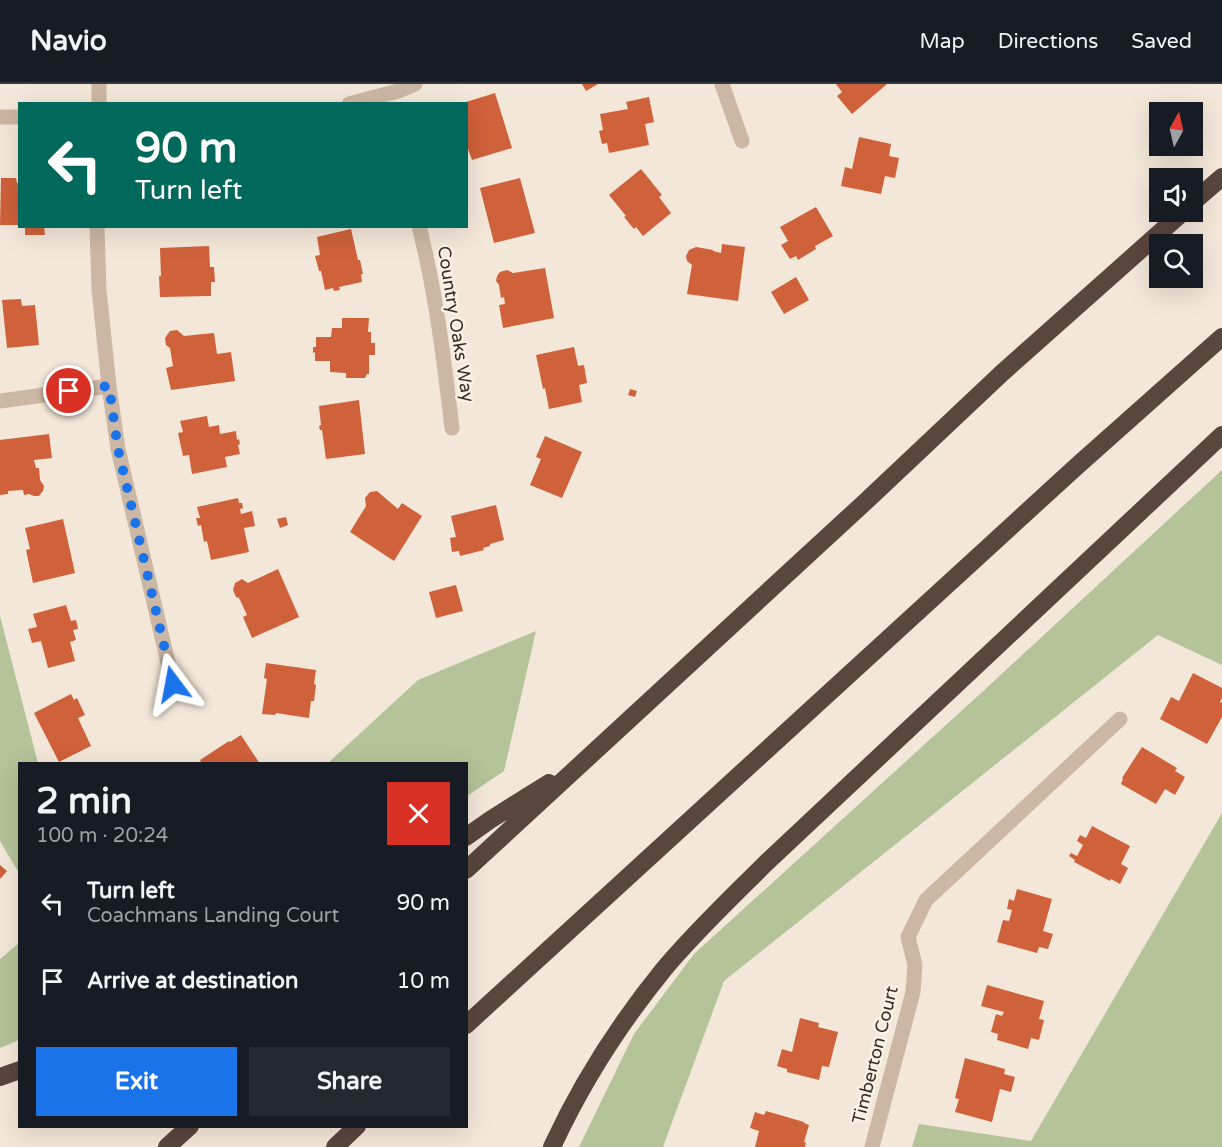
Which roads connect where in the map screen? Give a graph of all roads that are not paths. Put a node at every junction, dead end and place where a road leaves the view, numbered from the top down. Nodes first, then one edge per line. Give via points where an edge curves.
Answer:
1 (99, 84) edge
2 (415, 84) edge
3 (722, 84) edge
4 (384, 99) edge
5 (99, 102) edge
6 (363, 102) edge
7 (0, 117) edge
8 (18, 117) edge
9 (742, 141) dead end
10 (1222, 177) edge
11 (1203, 193) edge
12 (1172, 222) edge
13 (97, 228) edge
14 (420, 228) edge
15 (1222, 337) edge
16 (109, 386) junction
17 (0, 400) edge
18 (452, 428) dead end
19 (1222, 435) edge
20 (173, 684) dead end
21 (1120, 719) dead end
22 (586, 760) junction
23 (468, 836) edge
24 (468, 868) edge
25 (468, 1023) edge
26 (18, 1072) edge
27 (0, 1077) edge
28 (188, 1128) edge
29 (355, 1128) edge
30 (168, 1147) edge
31 (335, 1147) edge
32 (552, 1147) edge
33 (872, 1147) edge

1 - 5 street
2 - 4 street
3 - 9 street
4 - 6 street
7 - 8 street
10 - 11 highway
12 - 22 highway via 1002,373
13 - 16 street
14 - 18 street, Country Oaks Way via 440,332
15 - 25 highway
16 - 17 street
16 - 20 street via 118,449
19 - 32 highway via 717,912 664,969 623,1024
21 - 33 street, Timberton Court via 926,900 908,937 915,965 913,992
22 - 23 highway
22 - 24 highway
26 - 27 highway
28 - 30 highway
29 - 31 highway

